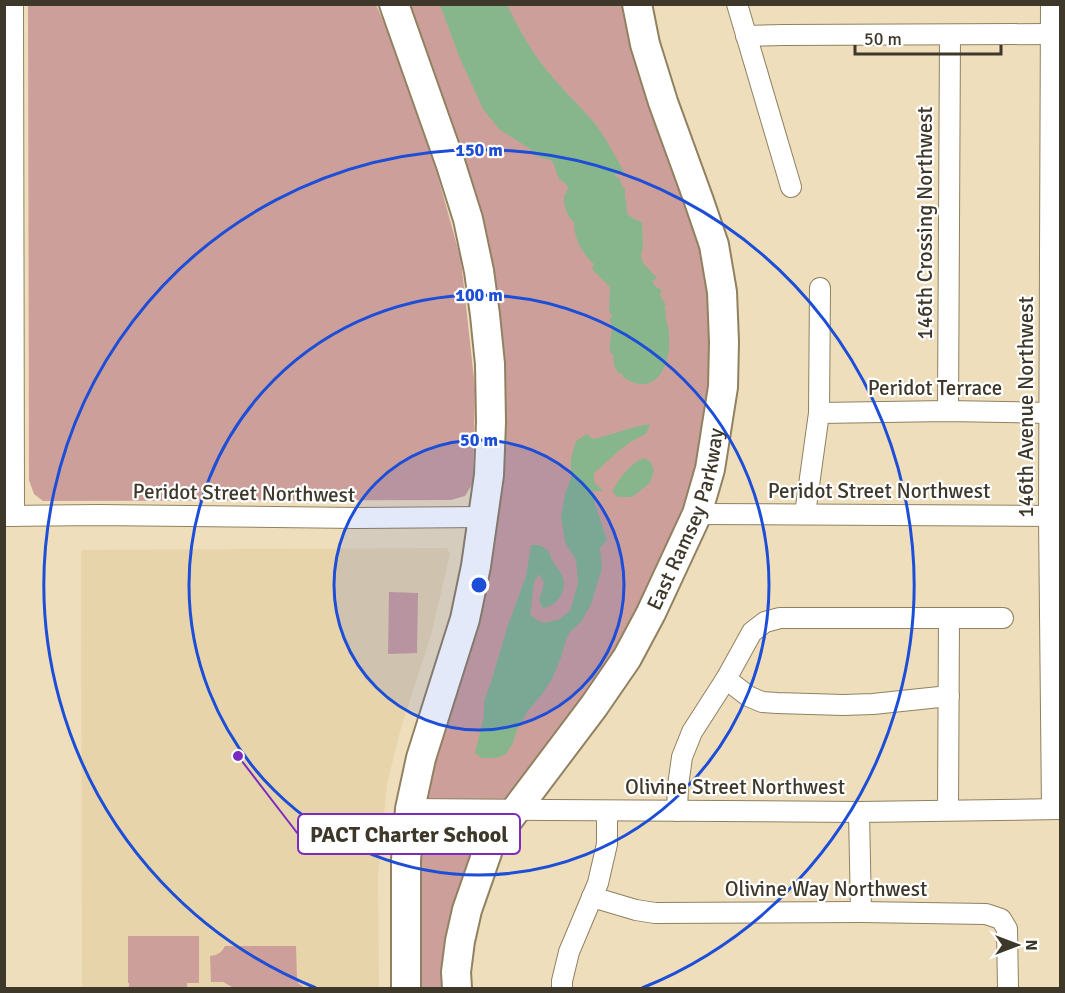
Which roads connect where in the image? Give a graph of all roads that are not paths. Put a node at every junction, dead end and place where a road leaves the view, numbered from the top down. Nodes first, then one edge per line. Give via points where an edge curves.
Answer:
1 (13, 4) edge
2 (394, 4) edge
3 (637, 4) edge
4 (737, 4) edge
5 (1051, 4) edge
6 (1051, 34) junction
7 (950, 35) junction
8 (746, 36) junction
9 (1056, 62) edge
10 (791, 187) dead end
11 (820, 288) dead end
12 (948, 411) junction
13 (1050, 412) junction
14 (819, 413) junction
15 (697, 514) junction
16 (805, 514) junction
17 (9, 516) edge
18 (484, 516) junction
19 (1055, 516) edge
20 (949, 618) junction
21 (1003, 618) dead end
22 (726, 679) junction
23 (949, 696) junction
24 (410, 809) junction
25 (1056, 809) edge
26 (516, 810) junction
27 (948, 810) junction
28 (607, 811) junction
29 (678, 811) junction
30 (860, 812) junction
31 (592, 897) junction
32 (861, 912) junction
33 (1008, 983) edge
34 (406, 988) edge
35 (457, 988) edge
36 (562, 988) edge

1 - 17 street
2 - 18 street via 451,165 479,271 490,364 489,475
3 - 15 street, East Ramsey Parkway via 663,102 714,246 722,292 723,387 710,469
4 - 8 street
5 - 6 street, 146th Avenue Northwest
6 - 7 street
6 - 9 street, 146th Avenue Northwest
7 - 8 street
7 - 12 street, 146th Crossing Northwest
8 - 10 street
9 - 13 street, 146th Avenue Northwest
11 - 14 street
12 - 13 street, Peridot Terrace
12 - 14 street, Peridot Terrace
13 - 19 street, 146th Avenue Northwest
14 - 16 street
15 - 16 street, Peridot Street Northwest
15 - 26 street, East Ramsey Parkway via 627,658
16 - 19 street, Peridot Street Northwest
17 - 18 street, Peridot Street Northwest
18 - 24 street via 465,619 421,758
19 - 25 street, 146th Avenue Northwest
20 - 21 street
20 - 22 street via 780,618 765,622 752,632
20 - 23 street
22 - 23 street via 762,702 863,704
22 - 29 street via 692,732 682,757
23 - 27 street
24 - 26 street, Olivine Street Northwest
24 - 34 street via 405,861
25 - 27 street, Olivine Street Northwest
26 - 28 street, Olivine Street Northwest
26 - 35 street, East Ramsey Parkway via 490,844 467,910 456,972
27 - 30 street, Olivine Street Northwest
28 - 29 street, Olivine Street Northwest
28 - 31 street via 607,844
29 - 30 street, Olivine Street Northwest
30 - 32 street
31 - 32 street, Olivine Way Northwest via 655,913
31 - 36 street via 569,952
32 - 33 street, Olivine Way Northwest via 986,914 1001,919 1007,929

